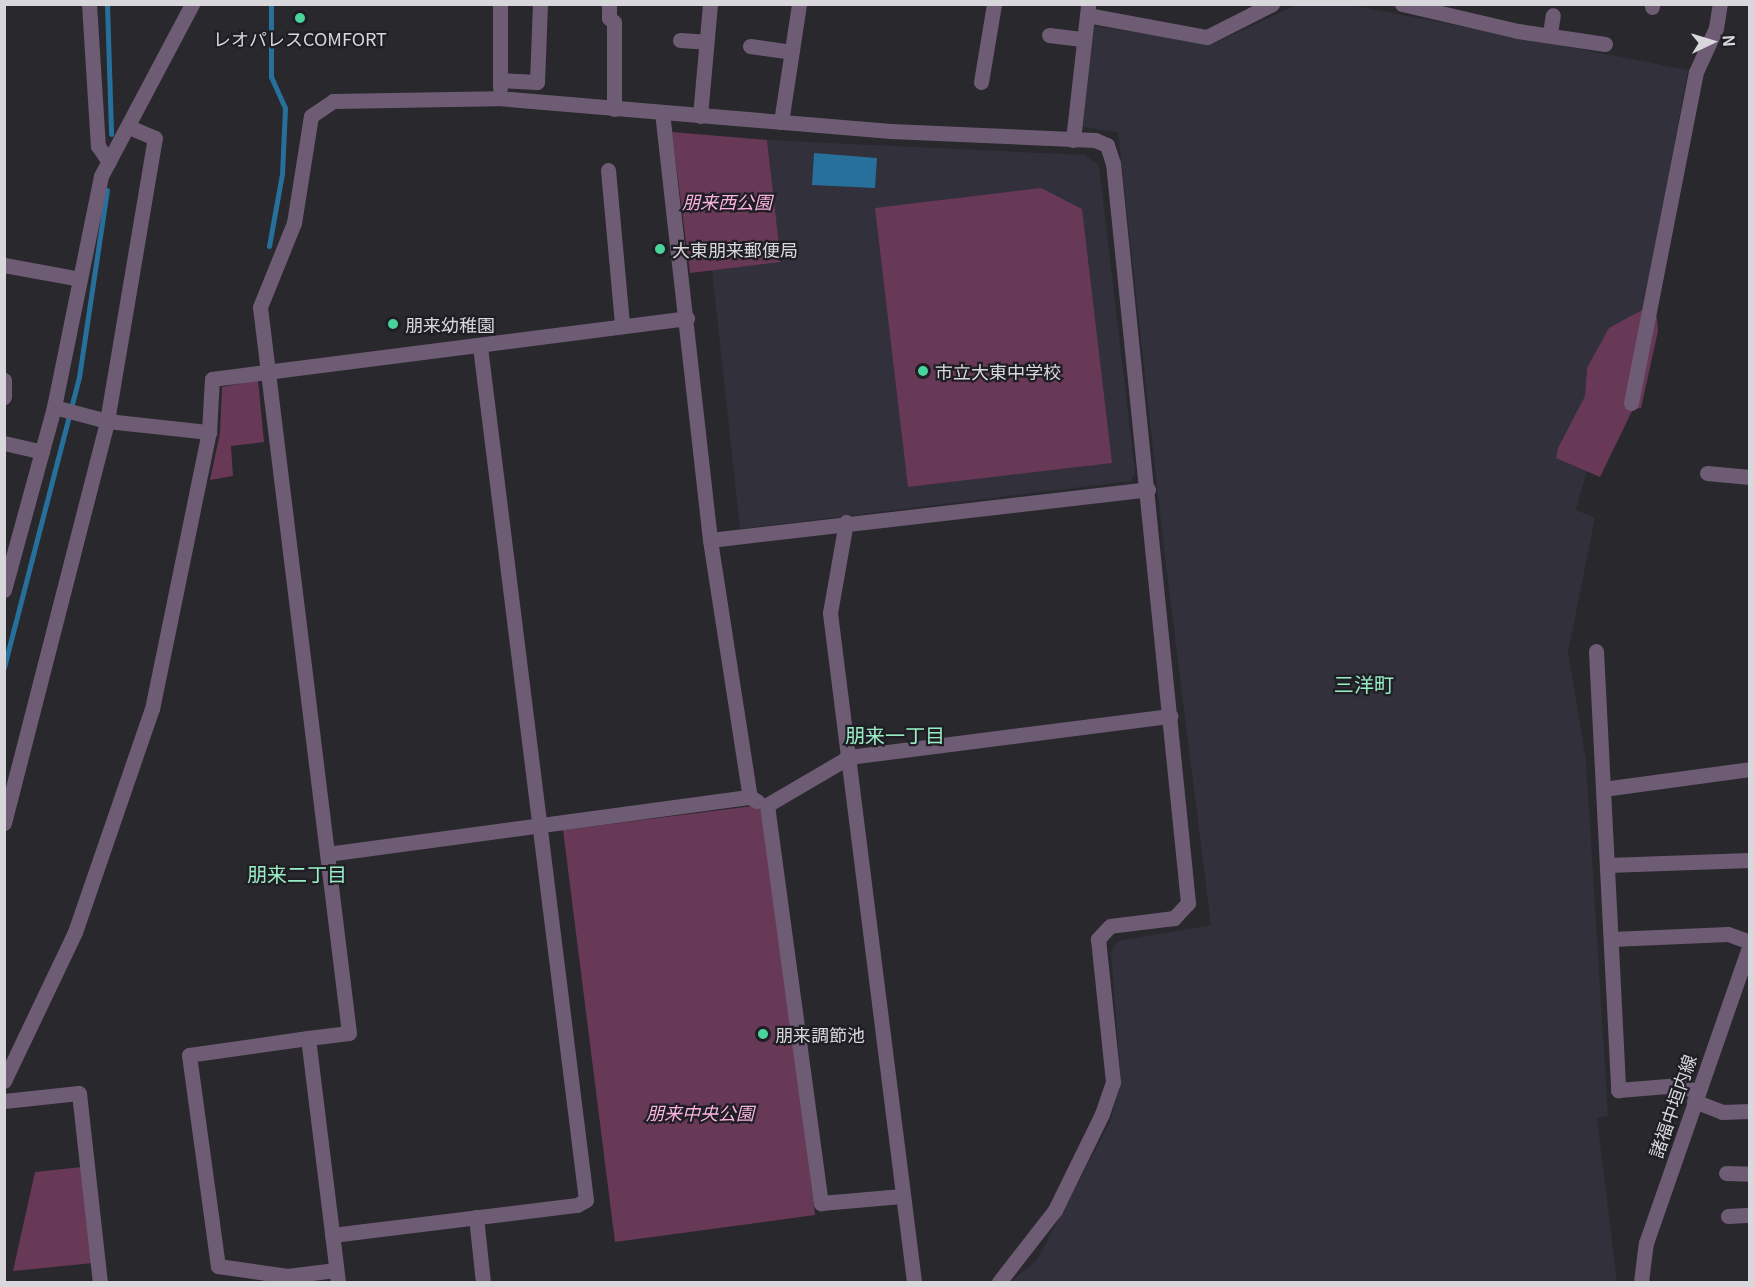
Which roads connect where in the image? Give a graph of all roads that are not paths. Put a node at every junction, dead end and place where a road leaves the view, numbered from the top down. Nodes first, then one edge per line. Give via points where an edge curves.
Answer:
1 (89, 4) edge
2 (192, 4) edge
3 (500, 4) edge
4 (540, 4) edge
5 (609, 4) edge
6 (710, 4) edge
7 (799, 4) edge
8 (994, 4) edge
9 (1272, 4) edge
10 (1402, 4) edge
11 (1720, 4) edge
12 (1088, 10) edge
13 (1553, 15) dead end
14 (1550, 33) junction
15 (1049, 35) dead end
16 (1084, 39) junction
17 (680, 40) dead end
18 (706, 42) junction
19 (1605, 44) dead end
20 (750, 46) dead end
21 (792, 52) junction
22 (500, 80) junction
23 (981, 82) dead end
24 (500, 98) junction
25 (615, 109) junction
26 (662, 112) junction
27 (700, 116) junction
28 (781, 122) junction
29 (129, 127) junction
30 (1073, 140) junction
31 (109, 162) junction
32 (608, 170) dead end
33 (4, 265) edge
34 (80, 279) junction
35 (687, 318) junction
36 (622, 324) junction
37 (480, 346) junction
38 (267, 374) junction
39 (4, 380) edge
40 (4, 397) edge
41 (1631, 403) dead end
42 (57, 408) junction
43 (108, 421) junction
44 (209, 432) junction
45 (4, 443) edge
46 (42, 452) junction
47 (1707, 473) dead end
48 (1749, 477) edge
49 (1148, 489) junction
50 (846, 522) junction
51 (710, 540) junction
52 (4, 590) edge
53 (1596, 651) dead end
54 (1170, 716) junction
55 (849, 757) junction
56 (1749, 769) edge
57 (1603, 789) junction
58 (750, 797) junction
59 (767, 805) junction
60 (4, 823) edge
61 (539, 825) junction
62 (327, 854) junction
63 (1749, 860) edge
64 (1606, 865) junction
65 (1611, 939) junction
66 (1749, 943) edge
67 (308, 1038) junction
68 (4, 1081) edge
69 (1696, 1096) junction
70 (4, 1101) edge
71 (1749, 1111) edge
72 (1726, 1173) dead end
73 (1749, 1174) edge
74 (902, 1196) junction
75 (1749, 1215) edge
76 (1728, 1216) dead end
77 (476, 1217) junction
78 (332, 1235) junction
79 (337, 1276) edge
80 (100, 1282) edge
81 (483, 1282) edge
82 (914, 1282) edge
83 (999, 1282) edge
84 (1641, 1282) edge

1 - 31 street via 98,146
2 - 29 street
3 - 22 street
4 - 22 street via 537,82
5 - 25 street via 609,18 614,22
6 - 18 street
7 - 21 street
8 - 23 street
9 - 12 street via 1207,37
10 - 14 street via 1518,30
11 - 41 street via 1716,28 1696,72
12 - 16 street
13 - 14 street
14 - 19 street
15 - 16 street
16 - 30 street
17 - 18 street
18 - 27 street
20 - 21 street
21 - 28 street
22 - 24 street
24 - 25 street
24 - 38 street via 333,101 311,116 294,223 260,307
25 - 26 street
26 - 27 street
26 - 35 street
27 - 28 street
28 - 30 street
29 - 31 street
29 - 43 street via 155,138
30 - 49 street via 1107,145 1113,163
31 - 34 street via 98,186
32 - 36 street
33 - 34 street
34 - 42 street
35 - 36 street
35 - 51 street
36 - 37 street
37 - 38 street
37 - 61 street
38 - 44 street via 212,379
38 - 62 street
39 - 40 street
42 - 43 street
42 - 46 street
43 - 44 street
43 - 60 street
44 - 68 street via 152,709 75,932
45 - 46 street
46 - 52 street
47 - 48 street
49 - 50 street
49 - 54 street
50 - 51 street
50 - 55 street via 830,613
51 - 58 street
53 - 57 street
54 - 55 street
54 - 83 street via 1188,903 1174,918 1110,926 1098,939 1113,1082 1102,1114 1055,1210
55 - 59 street
55 - 74 street
56 - 57 street
57 - 64 street
58 - 59 street
58 - 61 street
59 - 74 street via 821,1203
61 - 62 street
61 - 77 street via 586,1200 577,1205
62 - 67 street via 349,1033
63 - 64 street
64 - 65 street
65 - 66 street via 1728,934
65 - 69 street via 1618,1090 1680,1085
66 - 69 street, 諸福中垣内線
67 - 78 street
67 - 79 street via 189,1054 218,1266 287,1276
69 - 71 street via 1722,1112
69 - 84 street, 諸福中垣内線 via 1646,1243
70 - 80 street via 79,1093
72 - 73 street
74 - 82 street
75 - 76 street
77 - 78 street
77 - 81 street
78 - 79 street

